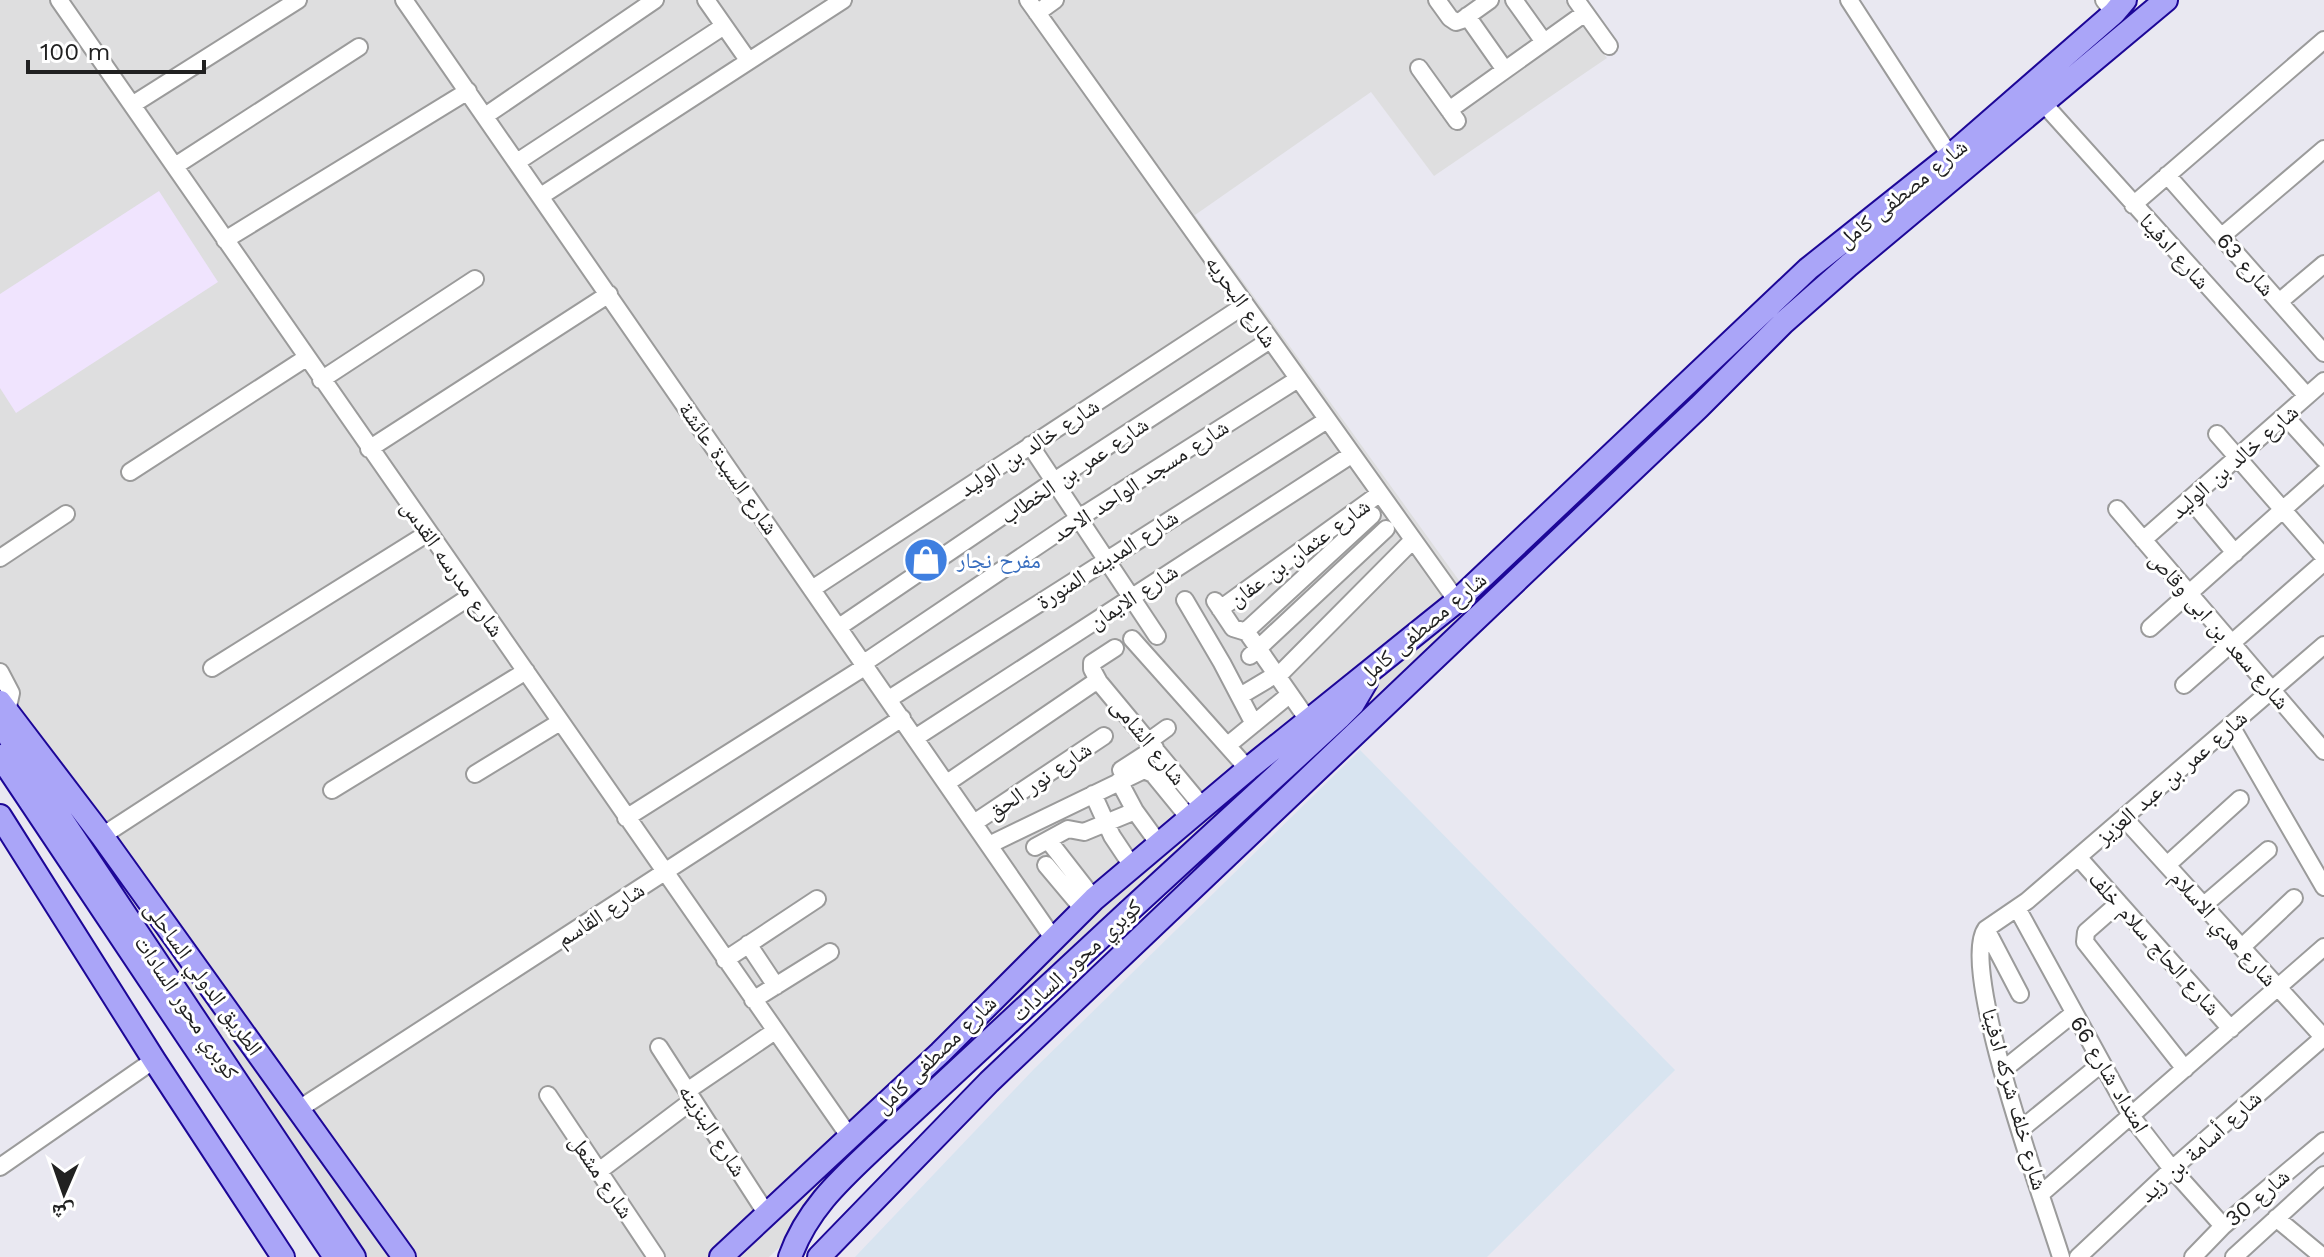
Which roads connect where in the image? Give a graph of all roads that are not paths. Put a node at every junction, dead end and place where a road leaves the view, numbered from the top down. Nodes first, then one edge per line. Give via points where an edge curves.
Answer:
1 (59, 0) edge
2 (298, 0) edge
3 (404, 0) edge
4 (655, 0) edge
5 (706, 0) edge
6 (843, 0) edge
7 (1055, 0) edge
8 (1437, 0) edge
9 (1490, 0) edge
10 (1514, 0) edge
11 (1849, 0) edge
12 (2166, 0) edge
13 (2115, 4) edge
14 (1033, 6) edge
15 (1580, 6) edge
16 (1467, 16) junction
17 (724, 26) junction
18 (1544, 42) junction
19 (1609, 46) dead end
20 (359, 47) dead end
21 (2321, 50) edge
22 (748, 60) junction
23 (1419, 68) dead end
24 (1505, 70) junction
25 (468, 91) junction
26 (2044, 104) junction
27 (132, 105) junction
28 (485, 116) junction
29 (2324, 149) edge
30 (1950, 156) junction
31 (517, 162) junction
32 (175, 166) junction
33 (2167, 175) junction
34 (541, 196) junction
35 (2133, 205) junction
36 (2222, 236) junction
37 (225, 240) junction
38 (2324, 264) edge
39 (475, 279) dead end
40 (609, 294) junction
41 (2279, 302) junction
42 (1245, 305) junction
43 (1270, 340) junction
44 (2324, 353) edge
45 (306, 358) junction
46 (1298, 379) junction
47 (321, 380) junction
48 (2324, 381) edge
49 (2307, 396) junction
50 (2285, 416) junction
51 (1327, 420) junction
52 (2217, 434) dead end
53 (1030, 445) junction
54 (369, 449) junction
55 (1351, 455) junction
56 (2238, 457) junction
57 (2324, 459) edge
58 (130, 472) dead end
59 (2324, 473) edge
60 (1054, 481) junction
61 (1379, 494) junction
62 (2190, 499) junction
63 (2117, 509) dead end
64 (1367, 510) junction
65 (2283, 510) junction
66 (66, 514) dead end
67 (1079, 518) junction
68 (1386, 529) junction
69 (428, 533) junction
70 (2143, 540) junction
71 (1409, 544) junction
72 (2235, 553) junction
73 (0, 558) edge
74 (1107, 559) junction
75 (2324, 559) edge
76 (1306, 575) junction
77 (812, 589) junction
78 (1320, 590) junction
79 (2189, 594) junction
80 (471, 596) junction
81 (1132, 597) junction
82 (1185, 600) dead end
83 (1457, 601) junction
84 (1341, 613) junction
85 (839, 627) junction
86 (2150, 628) dead end
87 (1246, 632) junction
88 (1157, 636) dead end
89 (1132, 639) dead end
90 (2231, 643) junction
91 (2324, 645) edge
92 (1115, 648) dead end
93 (1254, 653) junction
94 (865, 665) junction
95 (212, 668) dead end
96 (1371, 670) junction
97 (526, 671) junction
98 (0, 672) edge
99 (1276, 676) junction
100 (1096, 683) junction
101 (2184, 685) dead end
102 (2272, 690) junction
103 (1289, 695) junction
104 (1240, 696) junction
105 (889, 699) junction
106 (3, 706) edge
107 (902, 718) junction
108 (1308, 720) junction
109 (560, 722) junction
110 (1254, 724) junction
111 (2231, 726) junction
112 (1167, 728) dead end
113 (1104, 736) dead end
114 (915, 738) junction
115 (2320, 739) edge
116 (1152, 744) junction
117 (1228, 745) junction
118 (0, 756) edge
119 (1248, 769) junction
120 (475, 774) dead end
121 (1120, 775) junction
122 (947, 783) junction
123 (332, 790) dead end
124 (1093, 794) junction
125 (2240, 799) dead end
126 (1135, 811) junction
127 (1195, 812) junction
128 (1050, 815) junction
129 (0, 816) edge
130 (626, 818) junction
131 (2124, 818) junction
132 (974, 823) junction
133 (1106, 823) junction
134 (102, 836) junction
135 (1047, 840) junction
136 (1159, 844) junction
137 (989, 845) junction
138 (2268, 850) dead end
139 (2078, 857) junction
140 (1046, 865) dead end
141 (2167, 865) junction
142 (1132, 866) junction
143 (664, 872) junction
144 (2324, 887) edge
145 (2294, 898) dead end
146 (817, 899) dead end
147 (2119, 903) junction
148 (1089, 904) junction
149 (2204, 905) junction
150 (2017, 908) junction
151 (1986, 929) junction
152 (1053, 938) junction
153 (748, 944) junction
154 (2242, 947) junction
155 (2324, 947) edge
156 (830, 952) dead end
157 (725, 960) junction
158 (1015, 977) junction
159 (776, 986) junction
160 (2278, 988) junction
161 (2020, 994) dead end
162 (753, 1000) junction
163 (2074, 1013) junction
164 (1059, 1016) junction
165 (2231, 1029) junction
166 (775, 1031) junction
167 (2324, 1038) edge
168 (659, 1047) dead end
169 (940, 1053) junction
170 (154, 1060) junction
171 (2101, 1064) junction
172 (2185, 1069) junction
173 (2003, 1070) junction
174 (989, 1082) junction
175 (548, 1095) dead end
176 (690, 1095) junction
177 (299, 1109) junction
178 (2131, 1116) junction
179 (255, 1124) junction
180 (2020, 1130) junction
181 (849, 1136) junction
182 (2324, 1141) edge
183 (0, 1167) edge
184 (2172, 1169) junction
185 (599, 1171) junction
186 (2321, 1182) edge
187 (2042, 1193) junction
188 (766, 1213) junction
189 (2276, 1218) junction
190 (2223, 1226) junction
191 (2198, 1255) edge
192 (283, 1257) edge
193 (335, 1257) edge
194 (354, 1257) edge
195 (404, 1257) edge
196 (656, 1257) edge
197 (721, 1257) edge
198 (790, 1257) edge
199 (819, 1257) edge
200 (2061, 1257) edge
201 (2078, 1257) edge
202 (2234, 1257) edge
203 (2323, 1257) edge

1 - 27 street, شارع مدرسه القدس
2 - 27 street
3 - 25 street, شارع السيدة عائشة
4 - 28 street
5 - 17 street
6 - 22 street
7 - 14 street
8 - 16 street via 1452,20
9 - 16 street
10 - 18 street
11 - 30 street
12 - 26 main road, شارع مصطفى كامل
13 - 30 main road, شارع مصطفى كامل
14 - 42 street, شارع البحريه
15 - 18 street
15 - 19 street
16 - 24 street
17 - 22 street
17 - 31 street
18 - 24 street
20 - 32 street
21 - 33 street
22 - 34 street
23 - 24 street via 1453,116
25 - 28 street, شارع السيدة عائشة
25 - 37 street
26 - 35 street, شارع ادفينا
26 - 164 main road, شارع مصطفى كامل via 1783,323
27 - 32 street, شارع مدرسه القدس
28 - 31 street, شارع السيدة عائشة
29 - 36 street
30 - 83 main road, شارع مصطفى كامل via 1808,269
31 - 34 street, شارع السيدة عائشة
32 - 37 street, شارع مدرسه القدس
33 - 35 street
33 - 36 street, شارع 63
34 - 40 street, شارع السيدة عائشة
35 - 49 street, شارع ادفينا
36 - 41 street, شارع 63
37 - 45 street, شارع مدرسه القدس
38 - 41 street
39 - 47 street
40 - 54 street
40 - 77 street, شارع السيدة عائشة
41 - 44 street, شارع 63
42 - 43 street, شارع البحريه
42 - 53 street, شارع خالد بن الوليد
43 - 46 street, شارع البحريه
43 - 60 street, شارع عمر بن الخطاب
45 - 47 street, شارع مدرسه القدس
45 - 58 street
46 - 51 street, شارع البحريه
46 - 67 street, شارع مسجد الواحد الاحد
47 - 54 street, شارع مدرسه القدس
48 - 49 street, شارع خالد بن الوليد
49 - 50 street, شارع خالد بن الوليد
50 - 56 street, شارع خالد بن الوليد
50 - 57 street
51 - 55 street, شارع البحريه
51 - 74 street, شارع المدينه المنورة
52 - 56 street
53 - 60 street
53 - 77 street, شارع خالد بن الوليد
54 - 69 street, شارع مدرسه القدس
55 - 61 street, شارع البحريه
55 - 81 street, شارع الايمان
56 - 62 street, شارع خالد بن الوليد
56 - 65 street
59 - 65 street
60 - 67 street
60 - 85 street, شارع عمر بن الخطاب
61 - 64 street, شارع عثمان بن عفان
61 - 71 street, شارع البحريه
62 - 70 street, شارع خالد بن الوليد
62 - 72 street
63 - 70 street, شارع سعد بن ابى وقاص
64 - 68 street
64 - 76 street
64 - 87 street, شارع عثمان بن عفان via 1218,605 1233,628
65 - 72 street
65 - 75 street
66 - 73 street
67 - 74 street
67 - 94 street, شارع مسجد الواحد الاحد
68 - 71 street
68 - 78 street
69 - 80 street, شارع مدرسه القدس
69 - 95 street
70 - 79 street, شارع سعد بن ابى وقاص
71 - 83 street, شارع البحريه
71 - 84 street
72 - 79 street
74 - 81 street
74 - 105 street, شارع المدينه المنورة
75 - 90 street
76 - 78 street
76 - 87 street
77 - 85 street, شارع السيدة عائشة
78 - 84 street
78 - 93 street
79 - 86 street
79 - 90 street, شارع سعد بن ابى وقاص
80 - 97 street, شارع مدرسه القدس
80 - 134 street
81 - 88 street
81 - 114 street, شارع الايمان
82 - 104 street
83 - 96 main road, شارع مصطفى كامل
84 - 99 street
85 - 94 street, شارع السيدة عائشة
87 - 93 street
89 - 117 street
90 - 101 street
90 - 102 street, شارع سعد بن ابى وقاص
91 - 102 street, شارع عمر بن عبد العزيز
92 - 100 street via 1092,663
93 - 99 street
94 - 105 street, شارع السيدة عائشة
94 - 130 street, شارع مسجد الواحد الاحد
96 - 108 main road, شارع مصطفى كامل
96 - 198 main road, كوبري محور السادات, bridge via 1339,718 832,1187 807,1220
97 - 109 street, شارع مدرسه القدس
97 - 123 street
98 - 106 street via 11,693
99 - 103 street
99 - 104 street
100 - 116 street, شارع الشامى
100 - 122 street
102 - 111 street, شارع عمر بن عبد العزيز
102 - 115 street, شارع سعد بن ابى وقاص
103 - 108 street
103 - 110 street
104 - 110 street
105 - 107 street, شارع السيدة عائشة
106 - 134 main road, الطريق الدولي الساحلى
106 - 179 main road, كوبري محور السادات via 18,754
107 - 114 street, شارع السيدة عائشة
107 - 143 street, شارع القاسم
108 - 119 main road, شارع مصطفى كامل
109 - 120 street
109 - 130 street, شارع مدرسه القدس
110 - 117 street
111 - 131 street, شارع عمر بن عبد العزيز
111 - 144 street
112 - 116 street
113 - 132 street, شارع نور الحق
114 - 122 street, شارع السيدة عائشة
116 - 121 street
116 - 127 street, شارع الشامى
117 - 119 street
118 - 179 main road, كوبري محور السادات
119 - 127 main road, شارع مصطفى كامل
121 - 124 street
121 - 126 street
121 - 127 street via 1150,771
122 - 132 street, شارع السيدة عائشة
124 - 128 street
124 - 133 street
125 - 141 street
126 - 133 street
126 - 136 street
127 - 136 main road, شارع مصطفى كامل
128 - 135 street
128 - 137 street
129 - 170 main road
130 - 143 street, شارع مدرسه القدس
131 - 139 street, شارع عمر بن عبد العزيز
131 - 141 street, شارع هدي الاسلام
132 - 137 street, شارع السيدة عائشة
133 - 135 street via 1084,832 1071,828
133 - 142 street
134 - 177 main road, الطريق الدولي الساحلى
135 - 148 street
136 - 142 main road, شارع مصطفى كامل
137 - 152 street, شارع السيدة عائشة
138 - 149 street
139 - 147 street, شارع الحاج سلام خلف
139 - 150 street, شارع عمر بن عبد العزيز
140 - 148 street
141 - 149 street, شارع هدي الاسلام
142 - 148 main road, شارع مصطفى كامل
143 - 157 street, شارع مدرسه القدس
143 - 177 street, شارع القاسم
145 - 154 street
146 - 153 street
147 - 165 street, شارع الحاج سلام خلف
147 - 172 street via 2086,932 2085,942
148 - 152 main road, شارع مصطفى كامل
149 - 154 street, شارع هدي الاسلام
150 - 151 street
150 - 163 street, امتداد شارع 66
151 - 161 street
151 - 173 street, شارع خلف شركه ادفينا via 1982,970
152 - 158 main road, شارع مصطفى كامل
153 - 157 street
153 - 159 street
154 - 160 street, شارع هدي الاسلام
155 - 160 street
156 - 159 street
157 - 162 street, شارع مدرسه القدس
158 - 164 main road via 1013,1003 1025,1017 1042,1022
158 - 169 main road, شارع مصطفى كامل
159 - 162 street
160 - 165 street
160 - 167 street, شارع هدي الاسلام
162 - 166 street, شارع مدرسه القدس
163 - 171 street, امتداد شارع 66
163 - 173 street
164 - 174 main road, شارع مصطفى كامل
165 - 172 street
166 - 176 street
166 - 181 street, شارع مدرسه القدس
167 - 184 street, شارع أسامة بن زيد
168 - 176 street, شارع البنزينه
169 - 174 main road via 957,1043 977,1047 989,1063
169 - 181 main road, شارع مصطفى كامل
170 - 183 street
170 - 192 main road
171 - 178 street, امتداد شارع 66
171 - 180 street
172 - 178 street
173 - 180 street, شارع خلف شركه ادفينا
174 - 199 main road, شارع مصطفى كامل
175 - 185 street, شارع مشعل
176 - 185 street
176 - 188 street, شارع البنزينه
177 - 195 main road, الطريق الدولي الساحلى
178 - 184 street, امتداد شارع 66
178 - 187 street
179 - 193 main road, كوبري محور السادات
179 - 194 main road, كوبري محور السادات
180 - 187 street, شارع خلف شركه ادفينا
181 - 188 main road, شارع مصطفى كامل
182 - 190 street, شارع 30
184 - 190 street, امتداد شارع 66
184 - 201 street, شارع أسامة بن زيد
185 - 196 street, شارع مشعل
186 - 189 street, شارع 30
187 - 200 street, شارع خلف شركه ادفينا
188 - 197 main road, شارع مصطفى كامل
189 - 202 street, شارع 30
189 - 203 street
190 - 191 street, شارع 30

